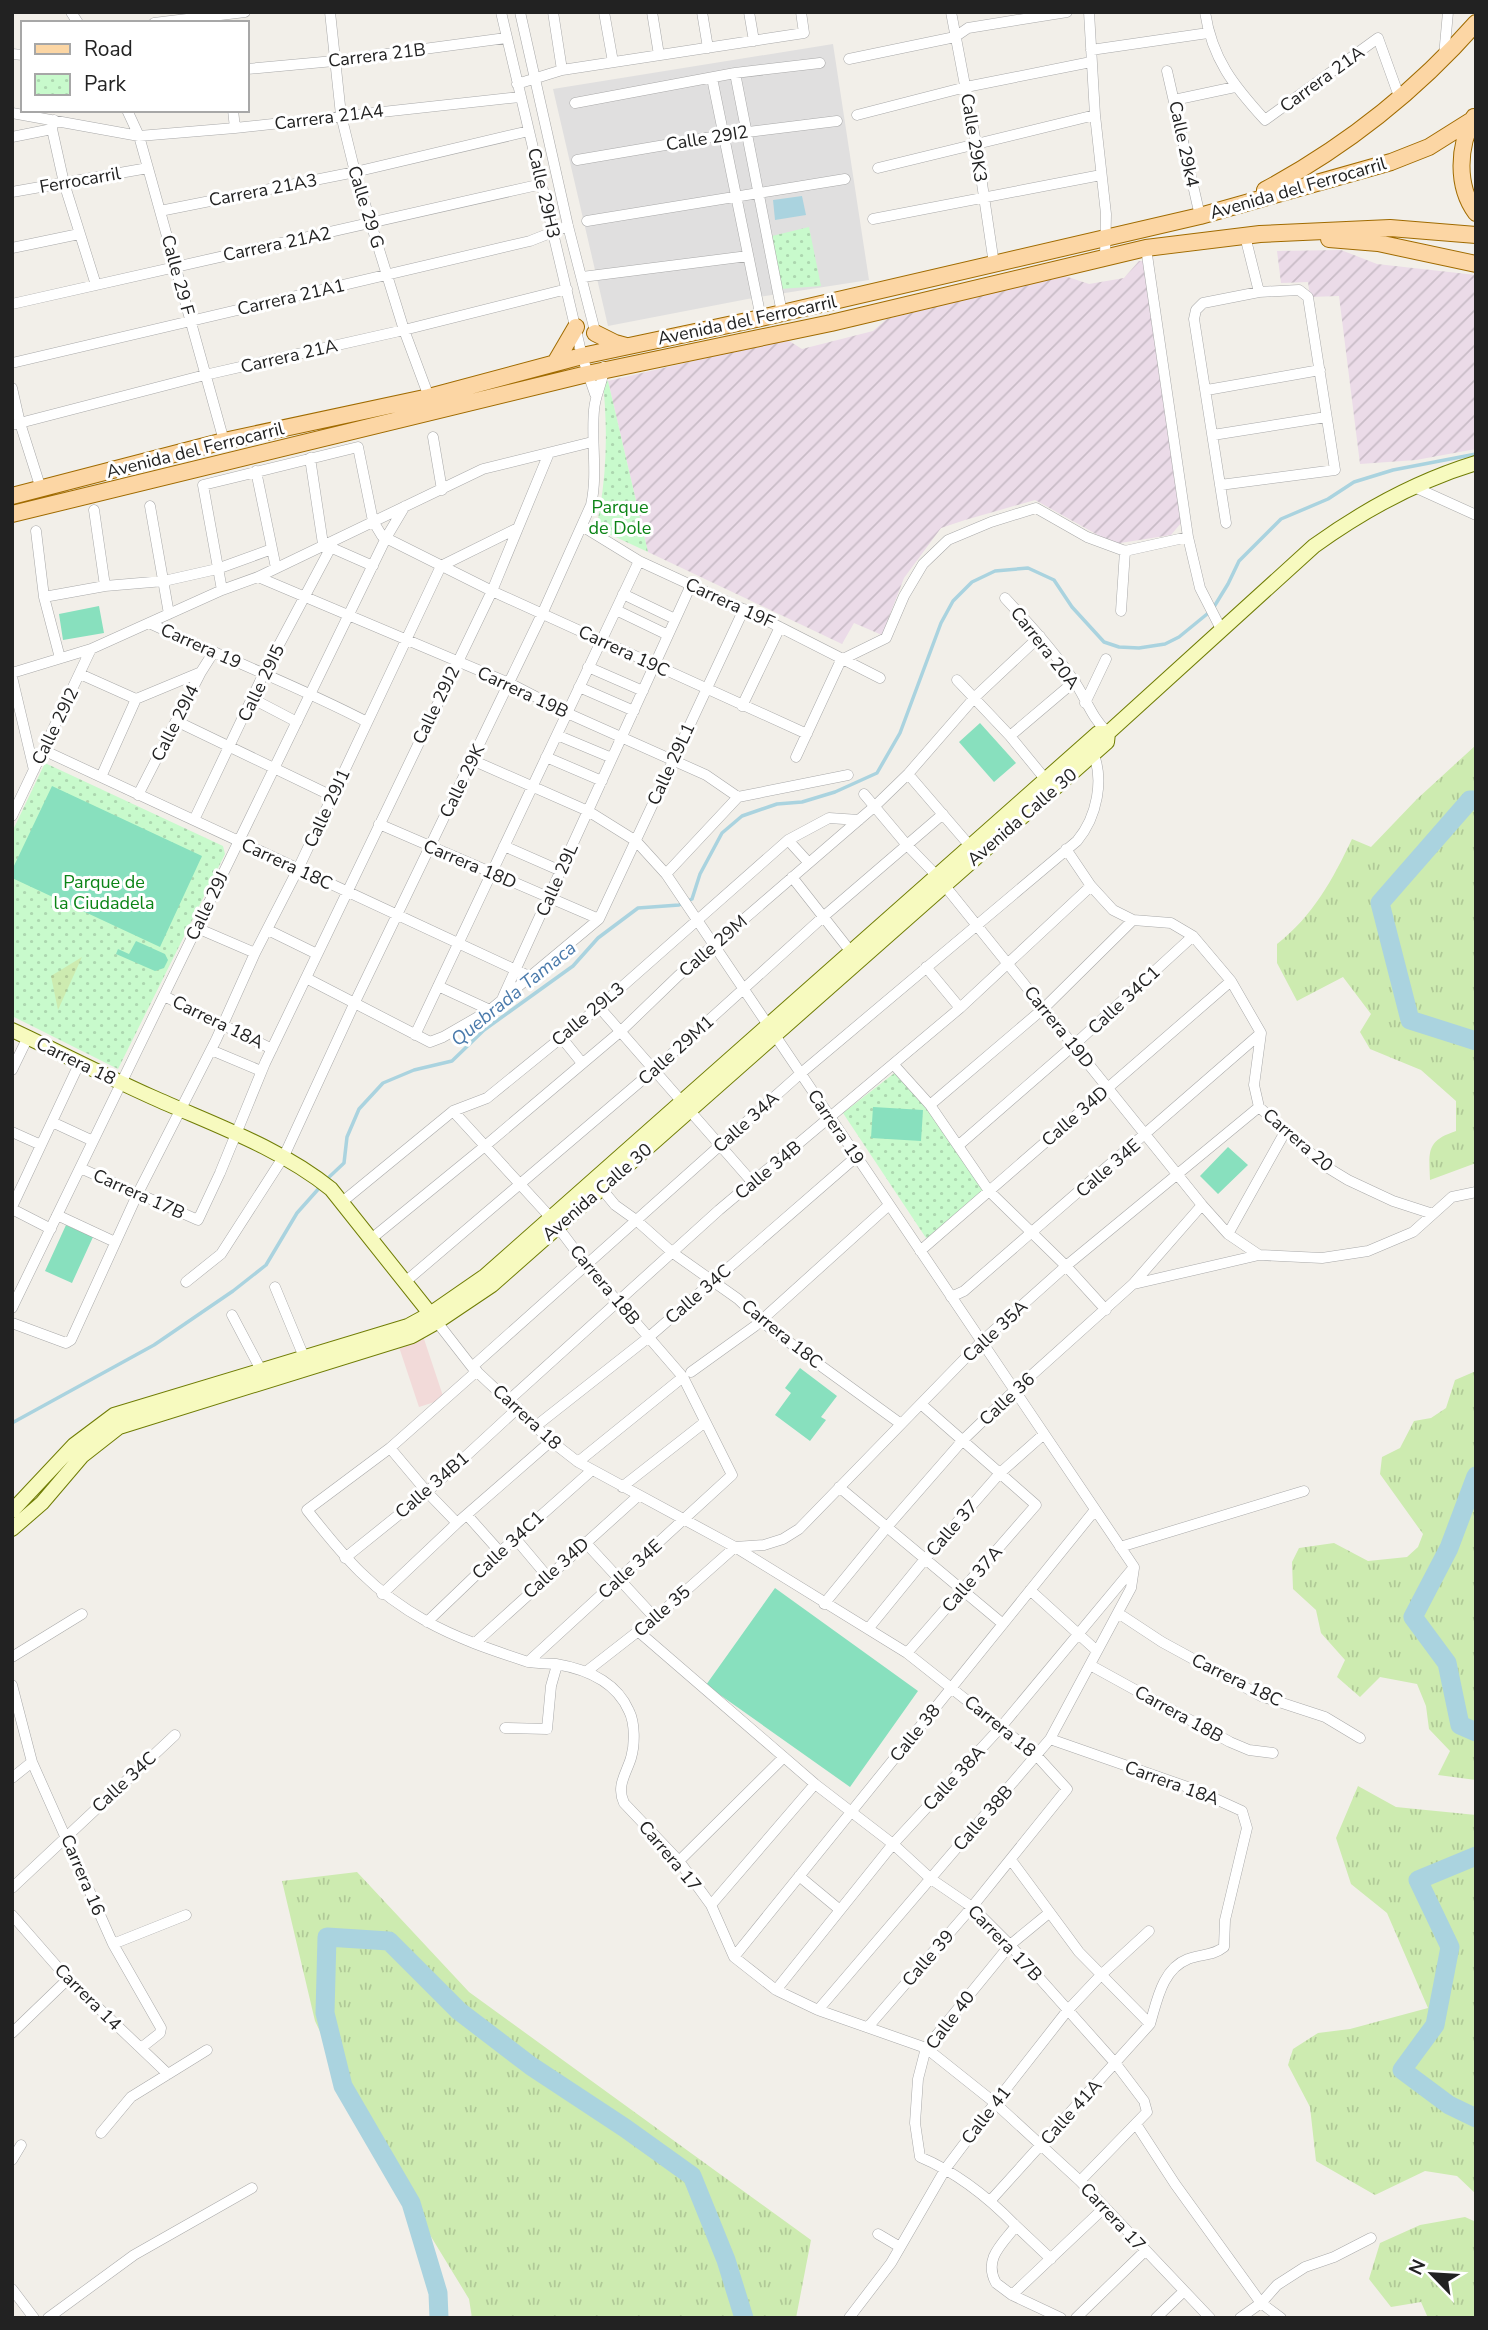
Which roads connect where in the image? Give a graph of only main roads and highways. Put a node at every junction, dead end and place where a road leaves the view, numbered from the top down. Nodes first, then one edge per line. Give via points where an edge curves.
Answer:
1 (1476, 23) edge
2 (1474, 117) edge
3 (1235, 207) junction
4 (1476, 213) edge
5 (1253, 235) junction
6 (1476, 235) edge
7 (1476, 264) edge
8 (576, 327) road end
9 (595, 333) road end
10 (628, 346) junction
11 (555, 363) junction
12 (1476, 463) edge
13 (12, 496) edge
14 (12, 514) edge
15 (1090, 748) junction
16 (941, 881) junction
17 (12, 1030) edge
18 (770, 1030) junction
19 (686, 1105) junction
20 (554, 1223) junction
21 (434, 1318) junction
22 (12, 1511) edge
23 (12, 1529) edge

1 - 3 main road via 1400,99 1293,176
2 - 3 main road, Avenida del Ferrocarril via 1429,147 1391,162
2 - 4 main road via 1461,164 1464,186
3 - 10 main road, Avenida del Ferrocarril
5 - 6 main road, Avenida del Ferrocarril via 1390,228
5 - 7 main road via 1378,243
5 - 14 main road, Avenida del Ferrocarril via 1146,248 831,323 604,370
8 - 11 main road
9 - 10 main road
10 - 11 main road, Avenida del Ferrocarril
11 - 13 main road, Avenida del Ferrocarril
12 - 15 main road, Avenida Calle 30 via 1412,486 1314,546 1218,623 1108,733 1098,733
15 - 16 main road, Avenida Calle 30
15 - 16 main road, Avenida Calle 30 via 1045,780 971,846
16 - 18 main road, Avenida Calle 30
16 - 18 main road, Avenida Calle 30 via 851,952
17 - 21 main road, Carrera 18 via 284,1156 311,1173 331,1189
18 - 19 main road, Avenida Calle 30
19 - 20 main road, Avenida Calle 30
19 - 20 main road, Avenida Calle 30 via 601,1188
20 - 21 main road, Avenida Calle 30 via 492,1285
21 - 22 main road, Avenida Calle 30 via 114,1415 74,1445
21 - 23 main road, Avenida Calle 30 via 412,1336 120,1427 82,1457

